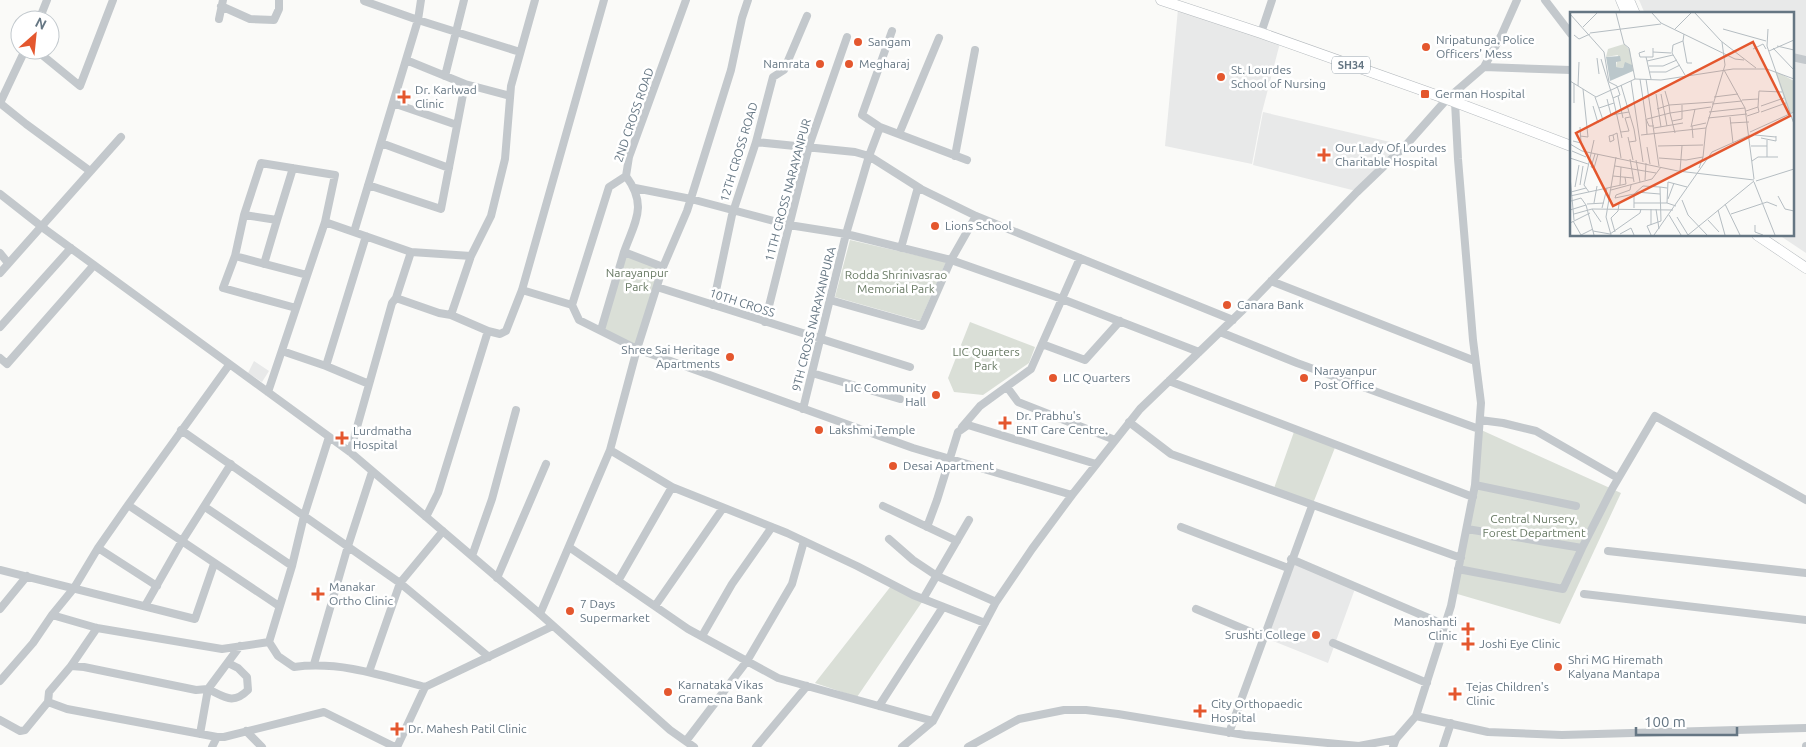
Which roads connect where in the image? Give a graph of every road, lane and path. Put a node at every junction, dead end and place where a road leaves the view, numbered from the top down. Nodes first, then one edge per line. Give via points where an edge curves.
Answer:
1 (114, 0) edge
2 (279, 0) edge
3 (364, 0) edge
4 (421, 0) edge
5 (464, 0) edge
6 (535, 0) edge
7 (604, 0) edge
8 (686, 0) edge
9 (748, 0) edge
10 (1161, 0) edge
11 (1272, 0) edge
12 (1517, 0) edge
13 (1544, 0) edge
14 (1621, 0) edge
15 (1629, 0) edge
16 (222, 3) edge
17 (1626, 12) edge
18 (1634, 12) edge
19 (807, 16) dead end
20 (219, 19) dead end
21 (418, 20) junction
22 (892, 31) dead end
23 (456, 32) junction
24 (1261, 33) junction
25 (1570, 33) edge
26 (847, 38) dead end
27 (939, 38) dead end
28 (975, 50) dead end
29 (520, 52) junction
30 (20, 60) edge
31 (48, 60) edge
32 (406, 60) junction
33 (1484, 67) junction
34 (1570, 70) edge
35 (445, 76) junction
36 (465, 84) junction
37 (510, 96) junction
38 (1451, 100) junction
39 (0, 103) edge
40 (393, 103) junction
41 (457, 125) junction
42 (880, 127) junction
43 (900, 134) junction
44 (121, 137) dead end
45 (756, 142) junction
46 (381, 143) junction
47 (809, 146) junction
48 (1570, 146) edge
49 (869, 156) junction
50 (955, 156) junction
51 (967, 160) dead end
52 (293, 168) junction
53 (448, 168) junction
54 (90, 172) junction
55 (626, 176) junction
56 (368, 184) junction
57 (918, 187) junction
58 (635, 188) junction
59 (0, 194) edge
60 (691, 199) junction
61 (733, 211) junction
62 (244, 215) junction
63 (976, 216) junction
64 (277, 220) junction
65 (325, 222) junction
66 (789, 225) junction
67 (41, 226) junction
68 (354, 232) junction
69 (846, 234) junction
70 (366, 236) junction
71 (1758, 236) edge
72 (71, 248) junction
73 (901, 248) junction
74 (411, 252) junction
75 (624, 252) junction
76 (0, 253) edge
77 (236, 256) junction
78 (471, 256) junction
79 (1080, 258) junction
80 (951, 260) junction
81 (8, 264) junction
82 (264, 264) junction
83 (94, 265) junction
84 (663, 267) junction
85 (1806, 268) edge
86 (0, 273) edge
87 (307, 275) junction
88 (1271, 281) junction
89 (657, 287) junction
90 (522, 290) junction
91 (396, 298) junction
92 (1062, 299) junction
93 (830, 300) junction
94 (572, 305) junction
95 (713, 305) junction
96 (296, 308) junction
97 (451, 315) junction
98 (1233, 320) junction
99 (1120, 321) junction
100 (765, 322) junction
101 (0, 327) edge
102 (601, 330) junction
103 (488, 331) junction
104 (1220, 332) junction
105 (820, 339) junction
106 (1042, 344) junction
107 (637, 349) junction
108 (282, 352) junction
109 (1199, 352) junction
110 (0, 358) edge
111 (1475, 361) junction
112 (229, 364) junction
113 (326, 366) junction
114 (910, 367) dead end
115 (812, 373) junction
116 (1169, 381) junction
117 (369, 384) junction
118 (1006, 387) junction
119 (268, 392) junction
120 (900, 399) dead end
121 (803, 409) junction
122 (516, 410) dead end
123 (1480, 420) junction
124 (1129, 422) junction
125 (181, 430) junction
126 (1479, 430) junction
127 (958, 432) junction
128 (329, 437) junction
129 (1115, 440) junction
130 (610, 450) junction
131 (350, 452) junction
132 (950, 459) junction
133 (231, 464) junction
134 (546, 464) dead end
135 (1096, 464) junction
136 (372, 472) junction
137 (1618, 478) junction
138 (1476, 485) junction
139 (672, 487) junction
140 (1072, 495) junction
141 (1473, 497) junction
142 (1806, 500) edge
143 (128, 505) junction
144 (883, 506) dead end
145 (1312, 506) junction
146 (1576, 506) dead end
147 (205, 507) junction
148 (723, 508) junction
149 (304, 516) junction
150 (426, 517) junction
151 (969, 520) dead end
152 (772, 527) junction
153 (927, 527) junction
154 (1181, 527) dead end
155 (1467, 528) junction
156 (443, 531) junction
157 (890, 539) dead end
158 (182, 541) junction
159 (804, 541) junction
160 (957, 541) junction
161 (348, 546) junction
162 (568, 547) junction
163 (98, 548) junction
164 (1582, 548) junction
165 (1608, 551) dead end
166 (472, 556) junction
167 (1461, 558) junction
168 (1291, 559) junction
169 (214, 564) junction
170 (292, 566) junction
171 (1288, 568) junction
172 (1458, 569) junction
173 (0, 570) edge
174 (1806, 573) edge
175 (27, 576) junction
176 (937, 576) junction
177 (497, 578) junction
178 (618, 581) junction
179 (400, 583) junction
180 (157, 586) junction
181 (74, 588) junction
182 (1584, 594) dead end
183 (923, 599) junction
184 (996, 602) junction
185 (145, 606) junction
186 (279, 606) junction
187 (655, 606) junction
188 (943, 607) junction
189 (0, 609) edge
190 (1196, 610) dead end
191 (540, 614) junction
192 (52, 615) junction
193 (1806, 620) edge
194 (985, 624) junction
195 (1445, 625) junction
196 (553, 626) junction
197 (97, 628) junction
198 (702, 636) junction
199 (1263, 637) junction
200 (269, 642) junction
201 (1332, 643) dead end
202 (240, 646) junction
203 (489, 657) junction
204 (747, 661) junction
205 (228, 663) junction
206 (314, 664) junction
207 (71, 666) junction
208 (368, 672) junction
209 (0, 681) edge
210 (1427, 683) junction
211 (807, 686) junction
212 (425, 687) junction
213 (208, 689) junction
214 (48, 702) junction
215 (879, 706) junction
216 (1416, 716) junction
217 (0, 720) edge
218 (933, 720) junction
219 (1451, 723) junction
220 (1806, 728) edge
221 (246, 731) junction
222 (1229, 733) junction
223 (200, 734) junction
224 (217, 737) junction
225 (1396, 739) junction
226 (686, 741) junction
227 (212, 747) edge
228 (262, 747) edge
229 (396, 747) edge
230 (694, 747) edge
231 (756, 747) edge
232 (902, 747) edge
233 (968, 747) edge
234 (1393, 747) edge
235 (1443, 747) edge

1 - 31 street via 80,86
2 - 16 street via 274,20 250,19
3 - 21 street
4 - 21 street
5 - 23 street
6 - 29 street
7 - 90 street
8 - 55 street, 2ND CROSS ROAD via 629,158
9 - 60 street via 731,70
10 - 24 main road, SH34
11 - 24 street
12 - 33 street
13 - 25 street
14 - 17 main road
15 - 18 main road
16 - 20 street
19 - 45 street, 12TH CROSS ROAD via 784,70 773,77
21 - 23 street
21 - 32 street
22 - 42 street via 862,115
23 - 29 street
23 - 35 street
24 - 38 main road, SH34
26 - 47 street, 11TH CROSS NARAYANPUR
27 - 43 street
28 - 50 street
29 - 37 street
30 - 39 street
32 - 35 street
32 - 40 street
33 - 34 street
33 - 38 street
35 - 36 street
36 - 37 street
36 - 41 street
37 - 78 street via 505,159 490,216
38 - 48 main road, SH34
38 - 88 street
38 - 111 street
39 - 54 street
40 - 41 street
40 - 46 street
41 - 53 street
42 - 43 street
42 - 49 street, 9TH CROSS NARAYANPURA
43 - 50 street
44 - 54 street
45 - 47 street
45 - 61 street, 12TH CROSS ROAD
46 - 53 street
46 - 56 street
47 - 49 street
47 - 66 street, 11TH CROSS NARAYANPUR
49 - 57 street
49 - 69 street, 9TH CROSS NARAYANPURA
50 - 51 street
52 - 62 street via 261,162
52 - 64 street
52 - 65 street via 335,175
53 - 56 street via 441,209
54 - 67 street
55 - 58 street, 2ND CROSS ROAD
55 - 94 street via 608,187
56 - 68 street
57 - 63 street
57 - 73 street
58 - 60 street
58 - 75 street, 2ND CROSS ROAD via 639,210
59 - 67 street
60 - 61 street
60 - 84 street
61 - 66 street
61 - 95 street, 12TH CROSS ROAD
62 - 64 street
62 - 77 street
63 - 79 street
63 - 80 street
64 - 82 street
65 - 68 street
65 - 87 street
66 - 69 street
66 - 100 street, 11TH CROSS NARAYANPUR
67 - 72 street
67 - 81 street
68 - 70 street
69 - 73 street
69 - 93 street, 9TH CROSS NARAYANPURA
70 - 74 street
70 - 113 street
71 - 85 main road
72 - 83 street
72 - 101 street
73 - 80 street
74 - 78 street
74 - 91 street
75 - 84 street
75 - 102 street, 2ND CROSS ROAD
76 - 81 street
77 - 82 street
77 - 96 street via 223,288
78 - 97 street
79 - 92 street
79 - 98 street
80 - 92 street
80 - 93 street via 922,326
81 - 86 street
82 - 87 street
83 - 110 street via 7,364
83 - 112 street
84 - 89 street
87 - 96 street
88 - 98 street
88 - 111 street
89 - 95 street, 10TH CROSS
89 - 107 street
90 - 94 street
90 - 103 street via 506,331 500,334
91 - 97 street
91 - 117 street
92 - 99 street
92 - 106 street
93 - 105 street, 9TH CROSS NARAYANPURA
94 - 102 street via 579,320
95 - 100 street, 10TH CROSS
96 - 108 street
97 - 103 street
98 - 104 street
99 - 106 street via 1085,360
99 - 109 street
100 - 105 street, 10TH CROSS
102 - 107 street
103 - 150 street via 438,493
104 - 109 street
104 - 126 street
105 - 114 street, 10TH CROSS
105 - 115 street, 9TH CROSS NARAYANPURA
106 - 118 street via 1031,369
107 - 121 street
107 - 130 street
108 - 113 street
108 - 119 street
109 - 116 street
111 - 123 street
112 - 119 street
112 - 125 street
113 - 117 street
115 - 120 street
115 - 121 street, 9TH CROSS NARAYANPURA
116 - 124 street
116 - 141 street
117 - 131 street
118 - 127 street via 980,406
118 - 129 street via 1018,402
119 - 128 street
121 - 132 street
122 - 166 street via 492,499
123 - 126 street
123 - 137 street via 1536,431
124 - 129 street
124 - 145 street via 1171,454
125 - 133 street
125 - 143 street
126 - 138 street
127 - 132 street
127 - 135 street via 968,425 981,428
128 - 131 street
128 - 149 street
129 - 135 street
130 - 139 street
130 - 162 street
131 - 136 street
132 - 140 street
132 - 153 street
133 - 147 street
133 - 149 street
134 - 177 street
135 - 140 street
136 - 150 street
136 - 161 street
137 - 142 street via 1655,416
137 - 164 street
138 - 141 street
138 - 146 street
139 - 148 street
139 - 178 street
140 - 184 street
141 - 155 street
143 - 158 street
143 - 163 street
144 - 153 street
145 - 167 street
145 - 168 street
147 - 158 street
147 - 170 street
148 - 152 street
148 - 187 street
149 - 161 street
149 - 170 street
150 - 156 street
151 - 160 street
152 - 159 street
152 - 198 street via 732,584
153 - 160 street
154 - 171 street
155 - 164 street
155 - 167 street
156 - 166 street
156 - 179 street
157 - 176 street
158 - 169 street
158 - 180 street
159 - 183 street
159 - 204 street via 792,584
160 - 176 street
161 - 179 street
161 - 206 street
162 - 178 street
162 - 191 street
163 - 180 street
163 - 181 street
164 - 172 street via 1563,590
165 - 174 street
166 - 177 street
167 - 172 street
168 - 171 street
168 - 195 street
169 - 185 street via 195,619
169 - 186 street
170 - 186 street
171 - 199 street
172 - 195 street
173 - 175 street
175 - 181 street
175 - 189 street
176 - 183 street
176 - 184 street
177 - 191 street
178 - 187 street
179 - 203 street
179 - 208 street
180 - 185 street
181 - 185 street
181 - 192 street
182 - 193 street
183 - 188 street
184 - 194 street
186 - 200 street
187 - 198 street
188 - 194 street
188 - 215 street
190 - 199 street
191 - 196 street
192 - 197 street
192 - 209 street
194 - 218 street
195 - 210 street
196 - 203 street
196 - 226 street
197 - 202 street via 222,649
197 - 207 street
198 - 204 street
199 - 222 street
200 - 202 street
200 - 206 street via 278,656 294,667
201 - 210 street
202 - 205 street
203 - 212 street
204 - 211 street via 778,678
204 - 226 street
205 - 213 street
205 - 213 street via 248,677 248,690 240,698 231,699
206 - 208 street
207 - 213 street via 196,690
207 - 214 street via 50,692
208 - 212 street
210 - 216 street
211 - 215 street
211 - 231 street
212 - 229 street
213 - 223 street
214 - 217 street via 25,730 20,731
214 - 223 street via 67,709
215 - 218 street
216 - 219 street
216 - 225 street
218 - 232 street
219 - 220 street via 1488,732 1562,735
219 - 235 street
221 - 224 street
221 - 228 street
221 - 229 street via 324,712
222 - 225 street via 1359,746
222 - 233 street via 1118,714 1064,710 1020,719
223 - 224 street
224 - 227 street
225 - 234 street
226 - 230 street

